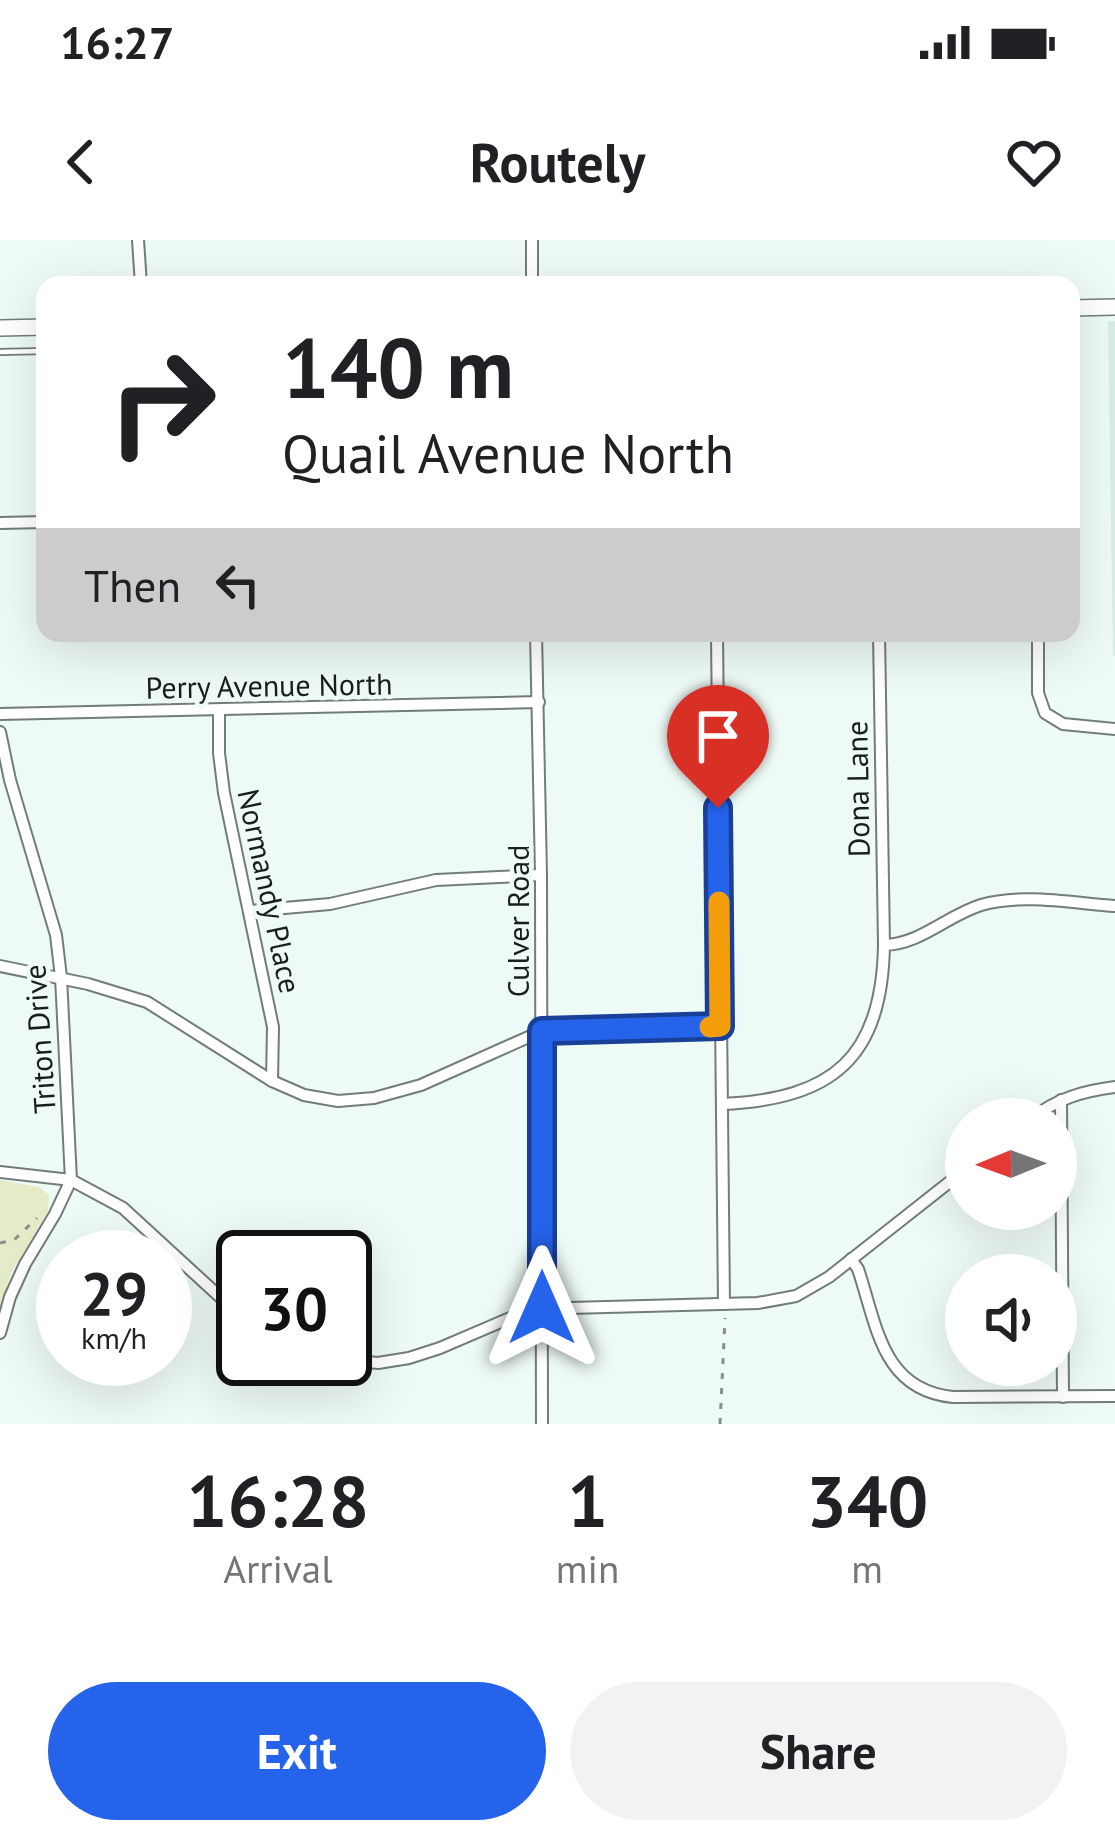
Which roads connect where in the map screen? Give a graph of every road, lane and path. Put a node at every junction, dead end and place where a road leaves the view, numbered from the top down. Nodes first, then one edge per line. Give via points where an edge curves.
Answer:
1 (138, 240) edge
2 (532, 240) edge
3 (140, 276) edge
4 (532, 276) edge
5 (1115, 307) edge
6 (1080, 308) edge
7 (36, 327) edge
8 (0, 328) edge
9 (36, 351) edge
10 (0, 352) edge
11 (36, 522) edge
12 (0, 523) edge
13 (536, 642) edge
14 (717, 642) edge
15 (879, 642) edge
16 (1038, 642) edge
17 (539, 702) junction
18 (219, 710) junction
19 (0, 714) edge
20 (1115, 729) edge
21 (0, 732) edge
22 (541, 875) junction
23 (1115, 906) edge
24 (250, 911) junction
25 (884, 945) junction
26 (0, 966) edge
27 (61, 977) junction
28 (720, 1026) junction
29 (542, 1031) junction
30 (272, 1081) junction
31 (1115, 1088) edge
32 (1066, 1098) edge
33 (722, 1104) junction
34 (0, 1172) edge
35 (71, 1180) junction
36 (945, 1185) edge
37 (47, 1204) dead end
38 (1061, 1230) edge
39 (0, 1243) edge
40 (851, 1259) junction
41 (216, 1293) edge
42 (542, 1308) junction
43 (724, 1309) junction
44 (0, 1334) edge
45 (372, 1362) edge
46 (1063, 1396) junction
47 (1115, 1396) edge
48 (542, 1424) edge
49 (720, 1424) edge

1 - 3 street
2 - 4 street
5 - 6 street
7 - 8 street
9 - 10 lane
11 - 12 street
13 - 17 street, Culver Road
14 - 28 street
15 - 25 street, Dona Lane
16 - 20 street via 1045,713 1063,724
17 - 18 street, Perry Avenue North
17 - 22 street, Culver Road
18 - 19 street, Perry Avenue North
18 - 24 street, Normandy Place via 224,793
21 - 27 street, Triton Drive
22 - 24 street via 436,880 330,904
22 - 29 street, Culver Road
23 - 25 street via 1006,900
24 - 30 street, Normandy Place via 273,1027
25 - 33 street, Dona Lane via 879,1006 844,1064 797,1093
26 - 27 street
27 - 30 street via 160,1009
27 - 35 street, Triton Drive
28 - 29 street
28 - 33 street
29 - 30 street via 374,1099 320,1099
29 - 42 street, Culver Road
31 - 32 street
33 - 43 street
34 - 35 street
35 - 41 street via 123,1208
35 - 44 street via 25,1264
36 - 40 street
37 - 39 path via 34,1224
38 - 46 street
40 - 43 street via 796,1296
40 - 46 street via 888,1359 915,1388 953,1397
42 - 43 street
42 - 45 street via 410,1358
42 - 48 street, Culver Road
43 - 49 path
46 - 47 street

